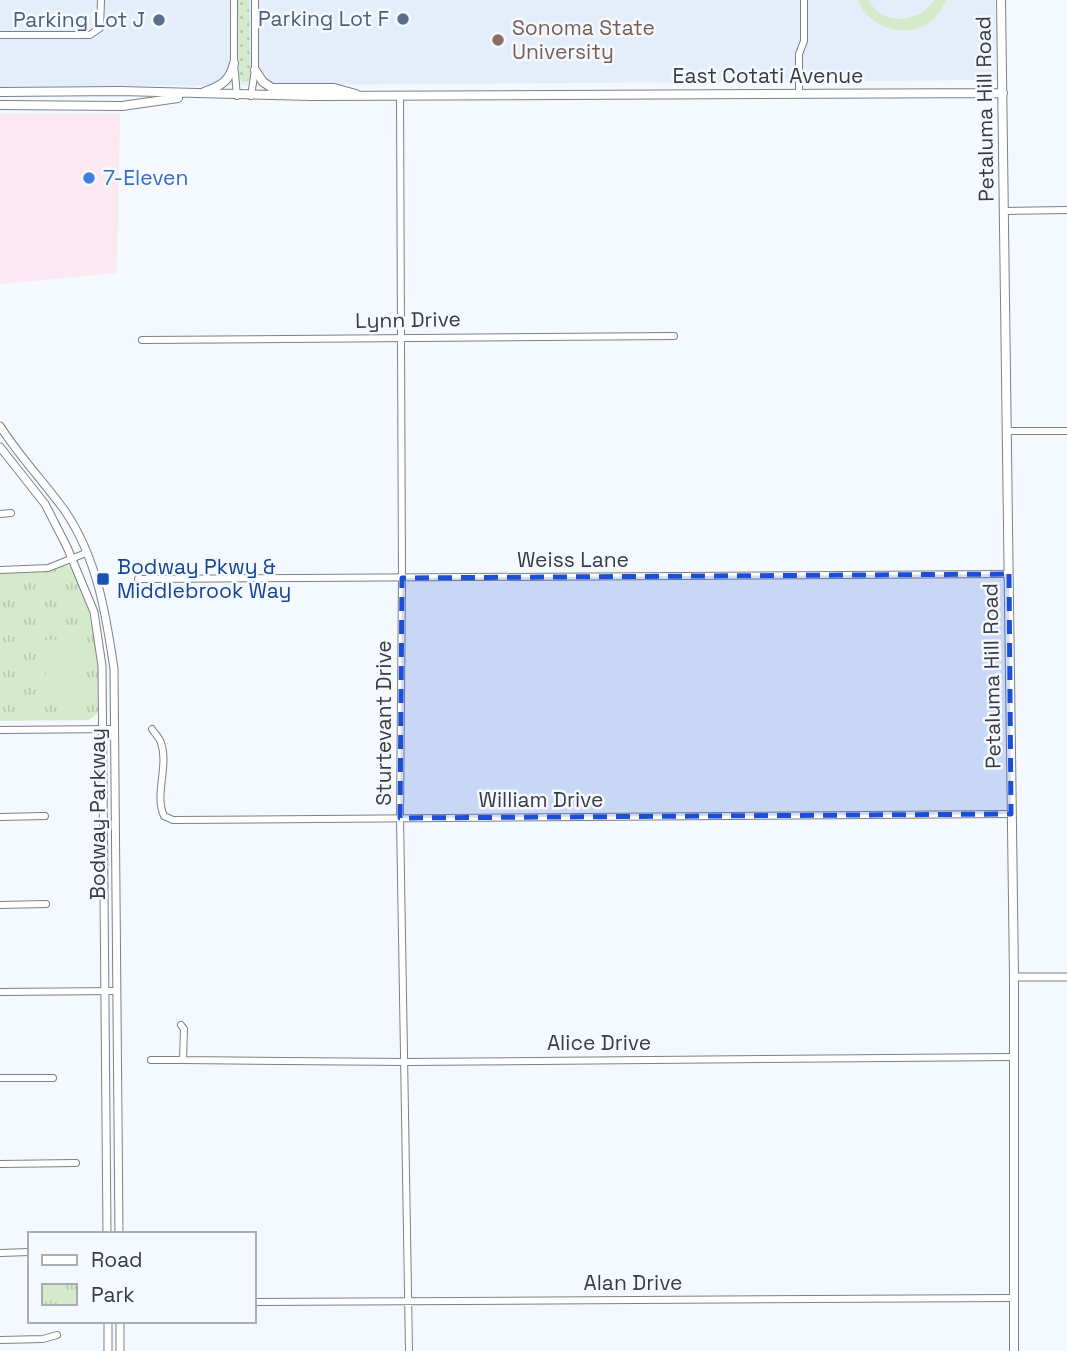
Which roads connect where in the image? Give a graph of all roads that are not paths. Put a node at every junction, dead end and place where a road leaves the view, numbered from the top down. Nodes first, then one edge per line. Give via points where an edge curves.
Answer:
1 (100, 0) edge
2 (234, 0) edge
3 (255, 0) edge
4 (804, 0) edge
5 (1001, 0) edge
6 (0, 35) edge
7 (234, 63) junction
8 (256, 70) junction
9 (0, 92) edge
10 (1003, 93) junction
11 (799, 94) junction
12 (198, 95) junction
13 (237, 96) junction
14 (251, 96) junction
15 (366, 96) junction
16 (400, 96) junction
17 (0, 105) edge
18 (1067, 210) edge
19 (1004, 211) junction
20 (674, 336) dead end
21 (400, 338) junction
22 (142, 340) dead end
23 (0, 426) edge
24 (1008, 431) junction
25 (1067, 431) edge
26 (0, 447) edge
27 (10, 513) dead end
28 (0, 514) edge
29 (86, 553) junction
30 (73, 559) junction
31 (0, 570) edge
32 (1009, 574) junction
33 (402, 578) junction
34 (138, 579) dead end
35 (104, 729) junction
36 (115, 729) junction
37 (152, 729) dead end
38 (0, 730) edge
39 (1011, 814) junction
40 (46, 816) dead end
41 (0, 817) edge
42 (401, 818) junction
43 (46, 904) dead end
44 (0, 905) edge
45 (1014, 977) junction
46 (1067, 977) edge
47 (106, 991) junction
48 (117, 991) junction
49 (0, 992) edge
50 (181, 1025) dead end
51 (1014, 1057) junction
52 (151, 1060) dead end
53 (183, 1060) junction
54 (406, 1062) junction
55 (53, 1077) dead end
56 (0, 1078) edge
57 (76, 1163) dead end
58 (0, 1164) edge
59 (107, 1232) edge
60 (119, 1232) edge
61 (28, 1252) edge
62 (0, 1253) edge
63 (1013, 1298) junction
64 (406, 1301) junction
65 (256, 1302) edge
66 (108, 1323) edge
67 (120, 1323) edge
68 (57, 1335) dead end
69 (0, 1339) edge
70 (108, 1351) edge
71 (120, 1351) edge
72 (409, 1351) edge
73 (1014, 1351) edge

1 - 6 street via 100,28 90,35
2 - 7 street
3 - 8 street
4 - 11 street
5 - 10 main road, Petaluma Hill Road
7 - 12 main road via 228,80
7 - 13 street
8 - 14 street
8 - 15 main road via 272,88 334,88
9 - 12 main road, East Cotati Avenue
10 - 11 main road, East Cotati Avenue
10 - 19 main road, Petaluma Hill Road
11 - 16 main road, East Cotati Avenue
12 - 13 main road, East Cotati Avenue
12 - 17 main road, East Cotati Avenue via 122,106
13 - 14 main road, East Cotati Avenue
14 - 15 main road, East Cotati Avenue
15 - 16 main road, East Cotati Avenue
16 - 21 street, Sturtevant Drive
18 - 19 street
19 - 24 main road, Petaluma Hill Road
20 - 21 street, Lynn Drive
21 - 22 street, Lynn Drive
21 - 33 street, Sturtevant Drive
23 - 29 street, Bodway Parkway via 66,514
24 - 25 street
24 - 32 main road, Petaluma Hill Road
26 - 30 street, Bodway Parkway via 46,504
27 - 28 street
29 - 30 street
29 - 36 street, Bodway Parkway via 105,610 114,669
30 - 31 street via 48,568
30 - 35 street, Bodway Parkway via 94,612
32 - 33 street, Weiss Lane
32 - 39 main road, Petaluma Hill Road
33 - 34 street, Weiss Lane
33 - 42 street, Sturtevant Drive
35 - 36 street
35 - 38 street
35 - 47 street, Bodway Parkway
36 - 48 street, Bodway Parkway
37 - 42 street, William Drive via 161,743 161,809 173,820
39 - 42 street, William Drive
39 - 45 main road, Petaluma Hill Road
40 - 41 street
42 - 54 street, Sturtevant Drive
43 - 44 street
45 - 46 street
45 - 51 main road, Petaluma Hill Road
47 - 48 street
47 - 49 street
47 - 59 street, Bodway Parkway
48 - 60 street, Bodway Parkway
50 - 53 street
51 - 54 street, Alice Drive
51 - 63 main road, Petaluma Hill Road
52 - 53 street, Alice Drive
53 - 54 street, Alice Drive
54 - 64 street, Sturtevant Drive
55 - 56 street
57 - 58 street
61 - 62 street
63 - 64 street, Alan Drive
63 - 73 main road, Petaluma Hill Road
64 - 65 street, Alan Drive
64 - 72 street, Sturtevant Drive
66 - 70 street
67 - 71 street
68 - 69 street

